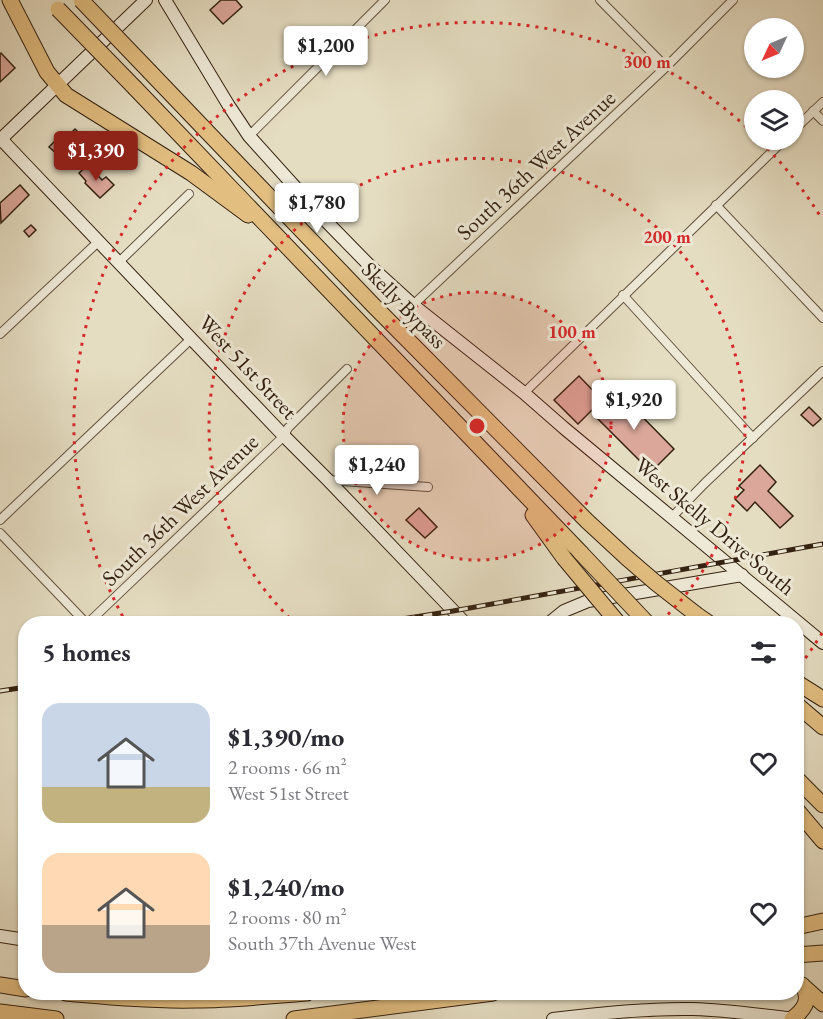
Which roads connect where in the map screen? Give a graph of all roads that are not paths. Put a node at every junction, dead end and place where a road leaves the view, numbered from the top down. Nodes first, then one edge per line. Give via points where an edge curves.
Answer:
1 (10, 0) edge
2 (81, 0) edge
3 (146, 0) edge
4 (165, 0) edge
5 (385, 0) edge
6 (600, 0) edge
7 (733, 0) edge
8 (54, 4) edge
9 (666, 67) junction
10 (57, 85) junction
11 (823, 102) edge
12 (813, 111) junction
13 (804, 120) edge
14 (823, 121) edge
15 (249, 136) junction
16 (0, 139) edge
17 (774, 150) edge
18 (189, 194) dead end
19 (716, 205) junction
20 (277, 235) junction
21 (98, 242) junction
22 (119, 262) junction
23 (623, 295) junction
24 (413, 305) junction
25 (823, 318) edge
26 (0, 334) edge
27 (192, 338) junction
28 (347, 369) dead end
29 (823, 370) edge
30 (524, 393) junction
31 (284, 436) junction
32 (753, 438) junction
33 (502, 471) junction
34 (328, 480) junction
35 (428, 487) dead end
36 (672, 517) junction
37 (0, 520) edge
38 (0, 533) edge
39 (742, 575) junction
40 (79, 616) edge
41 (95, 616) edge
42 (458, 616) edge
43 (558, 616) edge
44 (612, 616) edge
45 (640, 616) edge
46 (699, 616) edge
47 (791, 616) edge
48 (804, 627) edge
49 (823, 643) edge
50 (804, 687) edge
51 (823, 699) edge
52 (804, 711) edge
53 (823, 727) edge
54 (804, 786) edge
55 (823, 805) edge
56 (804, 821) edge
57 (823, 842) edge
58 (804, 920) edge
59 (823, 920) edge
60 (804, 925) edge
61 (0, 936) edge
62 (18, 939) edge
63 (823, 953) edge
64 (804, 954) edge
65 (804, 988) edge
66 (804, 991) edge
67 (439, 1000) edge
68 (823, 1004) edge
69 (3, 1012) edge
70 (56, 1019) edge
71 (294, 1019) edge
72 (553, 1019) edge
73 (793, 1019) edge

1 - 10 highway
2 - 46 highway, Skelly Bypass, bridge via 381,314 570,504 627,558
3 - 10 street
4 - 15 street, West Skelly Drive South
5 - 15 street
6 - 9 street
7 - 9 street, South 36th West Avenue
8 - 20 highway, Skelly Bypass, bridge
9 - 24 street, South 36th West Avenue
10 - 16 street
10 - 20 highway via 66,95 191,173
11 - 12 street
12 - 13 street
12 - 14 street
15 - 24 street, West Skelly Drive South via 323,219
16 - 21 street, West 51st Street
17 - 19 street
18 - 22 street
19 - 23 street
19 - 25 street
20 - 33 highway, Skelly Bypass
21 - 22 street, West 51st Street
21 - 26 street
22 - 27 street, West 51st Street
23 - 30 street
23 - 32 street
24 - 30 street, West Skelly Drive South
27 - 31 street, West 51st Street
27 - 37 street
28 - 31 street, South 36th West Avenue
29 - 32 street
30 - 36 street, West Skelly Drive South
31 - 34 street, West 51st Street
31 - 41 street, South 36th West Avenue
32 - 36 street
33 - 44 highway, bridge via 564,558
33 - 45 highway, Skelly Bypass, bridge
34 - 35 street
34 - 42 street, West 51st Street
36 - 39 street, West Skelly Drive South
38 - 40 street
39 - 43 street via 588,601
39 - 47 street, West Skelly Drive South
48 - 49 street, West Skelly Drive South
50 - 51 highway
52 - 53 highway
54 - 55 highway
56 - 57 highway
58 - 59 highway
59 - 60 highway
61 - 62 street
63 - 64 highway
65 - 68 highway
66 - 73 highway via 806,1005
67 - 71 highway
69 - 70 highway
72 - 73 street via 692,1009

